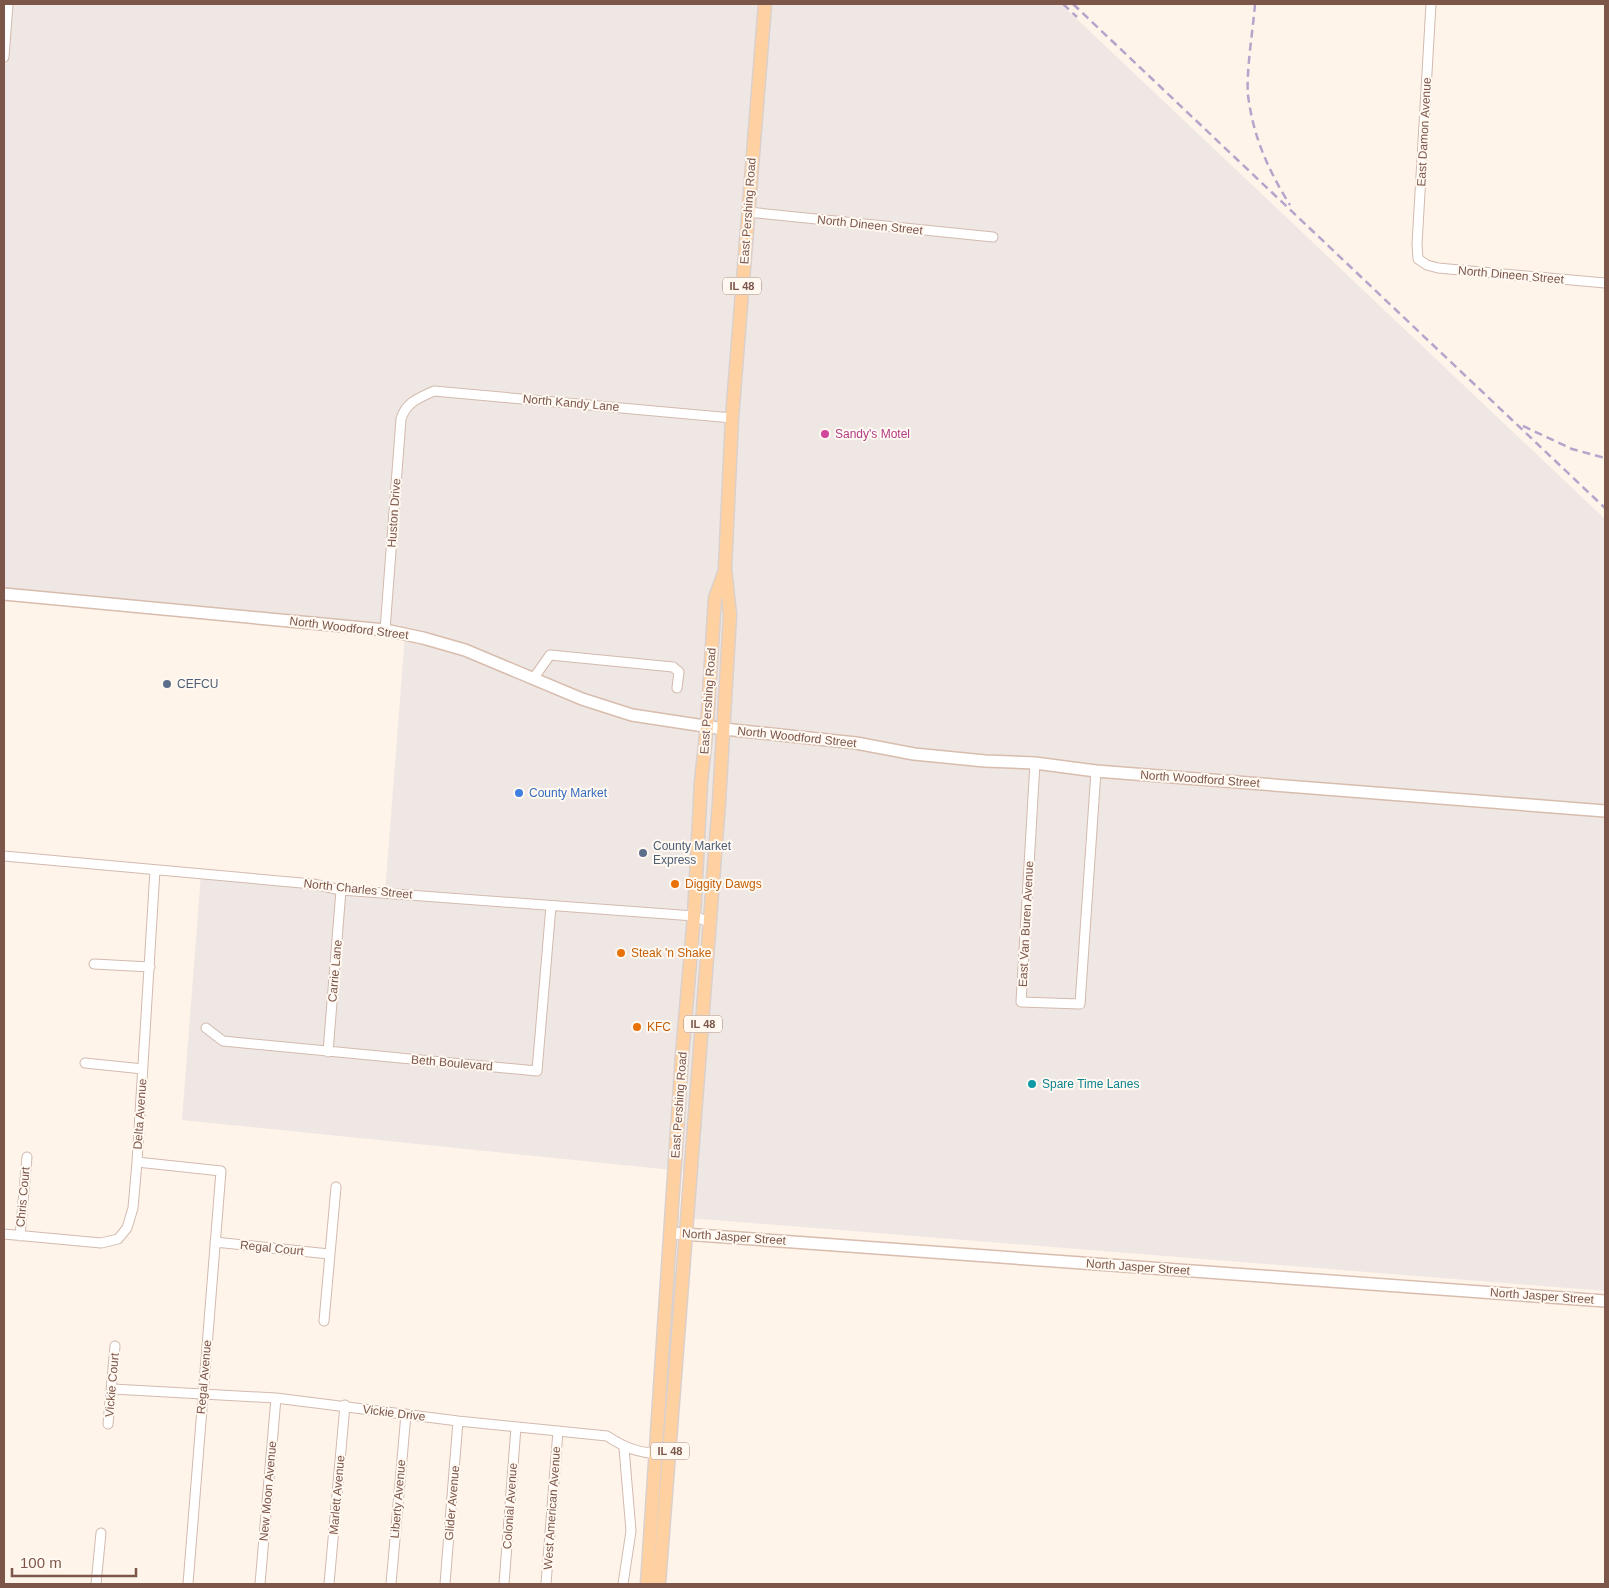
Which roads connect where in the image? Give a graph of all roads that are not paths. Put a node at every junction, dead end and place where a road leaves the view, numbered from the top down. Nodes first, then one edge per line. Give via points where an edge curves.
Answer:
1 (8, 4) edge
2 (765, 4) edge
3 (1431, 4) edge
4 (4, 58) edge
5 (748, 212) junction
6 (993, 237) dead end
7 (1418, 259) joint
8 (1605, 283) edge
9 (413, 400) joint
10 (732, 418) junction
11 (725, 568) junction
12 (4, 594) edge
13 (385, 630) junction
14 (533, 679) junction
15 (677, 688) dead end
16 (707, 726) junction
17 (724, 729) junction
18 (1035, 763) junction
19 (1096, 771) junction
20 (1605, 811) edge
21 (4, 856) edge
22 (155, 870) junction
23 (341, 890) junction
24 (551, 906) junction
25 (694, 916) junction
26 (711, 923) junction
27 (94, 964) dead end
28 (150, 967) junction
29 (206, 1028) dead end
30 (328, 1052) junction
31 (86, 1063) dead end
32 (143, 1069) junction
33 (26, 1157) dead end
34 (137, 1162) junction
35 (336, 1187) dead end
36 (670, 1233) junction
37 (4, 1234) edge
38 (687, 1234) junction
39 (20, 1236) junction
40 (216, 1242) junction
41 (329, 1254) junction
42 (1605, 1301) edge
43 (324, 1321) dead end
44 (115, 1346) dead end
45 (113, 1389) junction
46 (203, 1393) junction
47 (276, 1398) junction
48 (345, 1405) junction
49 (406, 1414) junction
50 (458, 1421) junction
51 (108, 1424) dead end
52 (516, 1427) junction
53 (558, 1431) junction
54 (624, 1448) junction
55 (655, 1454) junction
56 (670, 1456) junction
57 (101, 1534) dead end
58 (96, 1584) edge
59 (188, 1584) edge
60 (260, 1584) edge
61 (329, 1584) edge
62 (391, 1584) edge
63 (445, 1584) edge
64 (504, 1584) edge
65 (546, 1584) edge
66 (623, 1584) edge
67 (647, 1584) edge
68 (659, 1584) edge

1 - 4 street
2 - 5 main road, East Pershing Road / IL 48
3 - 7 street, East Damon Avenue
5 - 6 street, North Dineen Street
5 - 10 main road, East Pershing Road / IL 48
7 - 8 street, North Dineen Street via 1438,268
9 - 10 street, North Kandy Lane via 434,391
9 - 13 street, Huston Drive via 401,419
10 - 11 main road, East Pershing Road / IL 48
11 - 16 main road, East Pershing Road / IL 48 via 716,598
11 - 17 main road, East Pershing Road / IL 48 via 730,615
12 - 13 street, North Woodford Street
13 - 14 street, North Woodford Street via 465,650
14 - 15 street via 550,655 673,667 679,672
14 - 16 street, North Woodford Street via 632,715
16 - 17 street, North Woodford Street
16 - 25 main road, East Pershing Road / IL 48
17 - 18 street, North Woodford Street via 856,743 914,754
17 - 26 main road, East Pershing Road / IL 48
18 - 19 street, North Woodford Street
18 - 19 street, East Van Buren Avenue via 1021,1002 1080,1004
19 - 20 street, North Woodford Street
21 - 22 street, North Charles Street
22 - 23 street, North Charles Street via 313,884
22 - 28 street, Delta Avenue
23 - 24 street, North Charles Street
23 - 30 street, Carrie Lane
24 - 25 street, North Charles Street
24 - 30 street, Beth Boulevard via 537,1071
25 - 26 street, North Charles Street
25 - 36 main road, East Pershing Road / IL 48
26 - 38 main road, East Pershing Road / IL 48
27 - 28 street
28 - 32 street, Delta Avenue
29 - 30 street, Beth Boulevard via 223,1041
31 - 32 street
32 - 34 street, Delta Avenue
33 - 39 street, Chris Court
34 - 39 street, Delta Avenue via 133,1208 127,1228 118,1239 101,1243
34 - 40 street, Regal Avenue via 221,1170
35 - 41 street
36 - 38 street, North Jasper Street
36 - 55 main road, East Pershing Road / IL 48
37 - 39 street, Delta Avenue
38 - 42 street, North Jasper Street
38 - 56 main road, East Pershing Road / IL 48
40 - 41 street, Regal Court
40 - 46 street, Regal Avenue
41 - 43 street
44 - 45 street, Vickie Court
45 - 46 street, Vickie Drive
45 - 51 street, Vickie Court
46 - 47 street, Vickie Drive
46 - 59 street, Regal Avenue
47 - 48 street, Vickie Drive
47 - 60 street, New Moon Avenue
48 - 49 street, Vickie Drive
48 - 61 street, Marlett Avenue
49 - 50 street, Vickie Drive
49 - 62 street, Liberty Avenue
50 - 52 street, Vickie Drive
50 - 63 street, Glider Avenue
52 - 53 street, Vickie Drive
52 - 64 street, Colonial Avenue
53 - 54 street, Vickie Drive via 607,1436
53 - 65 street, West American Avenue
54 - 55 street, Vickie Drive
54 - 66 street via 632,1531
55 - 56 street, Vickie Drive
55 - 67 main road, East Pershing Road / IL 48
56 - 68 main road, East Pershing Road / IL 48
57 - 58 street

